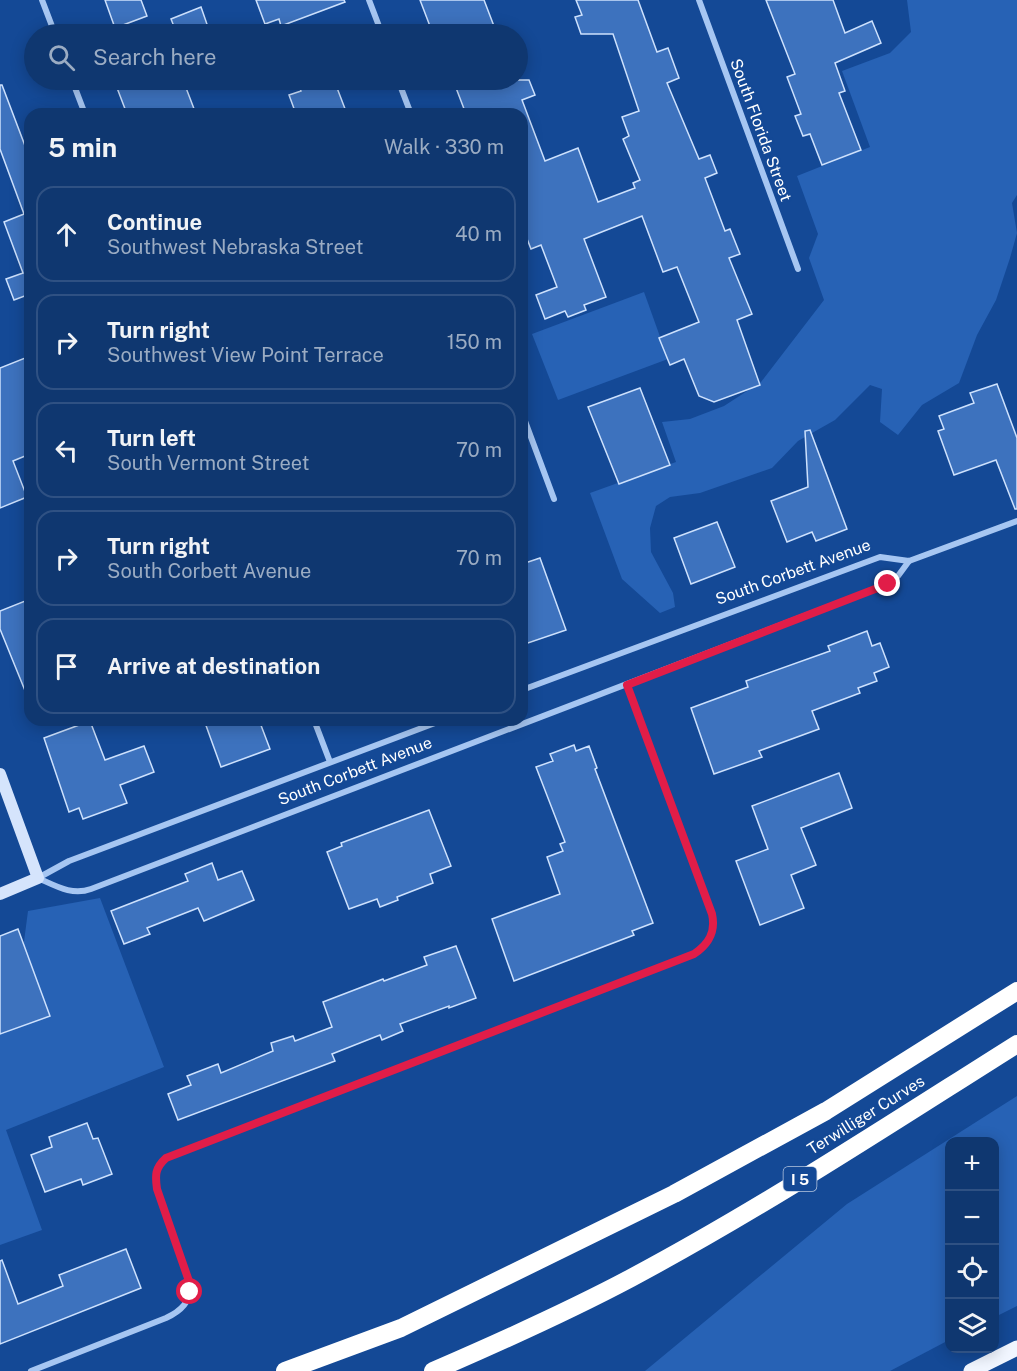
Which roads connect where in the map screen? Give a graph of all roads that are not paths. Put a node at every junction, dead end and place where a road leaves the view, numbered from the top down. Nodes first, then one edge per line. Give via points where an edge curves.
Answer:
1 (42, 0) edge
2 (369, 0) edge
3 (699, 0) edge
4 (51, 24) edge
5 (378, 24) edge
6 (76, 90) edge
7 (402, 90) edge
8 (83, 108) edge
9 (409, 108) edge
10 (798, 269) dead end
11 (528, 429) edge
12 (554, 499) dead end
13 (1017, 520) edge
14 (909, 561) junction
15 (627, 685) junction
16 (528, 688) edge
17 (528, 723) edge
18 (316, 726) edge
19 (427, 726) edge
20 (519, 726) edge
21 (330, 762) junction
22 (0, 774) edge
23 (38, 878) junction
24 (0, 894) edge
25 (1011, 995) edge
26 (1017, 1044) edge
27 (1017, 1348) edge
28 (31, 1371) edge
29 (285, 1371) edge
30 (433, 1371) edge
31 (971, 1371) edge

1 - 4 street
2 - 5 street
3 - 10 street, South Florida Street
6 - 8 street
7 - 9 street
11 - 12 street
13 - 14 street, South Corbett Avenue
14 - 15 street, South Corbett Avenue via 888,584
14 - 16 street, South Corbett Avenue via 880,557
15 - 17 street, South Corbett Avenue
15 - 28 street via 712,914 711,936 703,948 166,1158 156,1167 157,1189 190,1284 188,1300 166,1318
18 - 21 street
19 - 21 street, South Corbett Avenue
20 - 23 street, South Corbett Avenue via 82,892 71,892
21 - 23 street, South Corbett Avenue via 69,861
22 - 23 street
23 - 24 street, South Corbett Avenue
25 - 29 highway via 826,1111 674,1194 401,1328
26 - 30 highway, Terwilliger Curves / I 5 via 830,1162 640,1272 507,1340
27 - 31 main road

